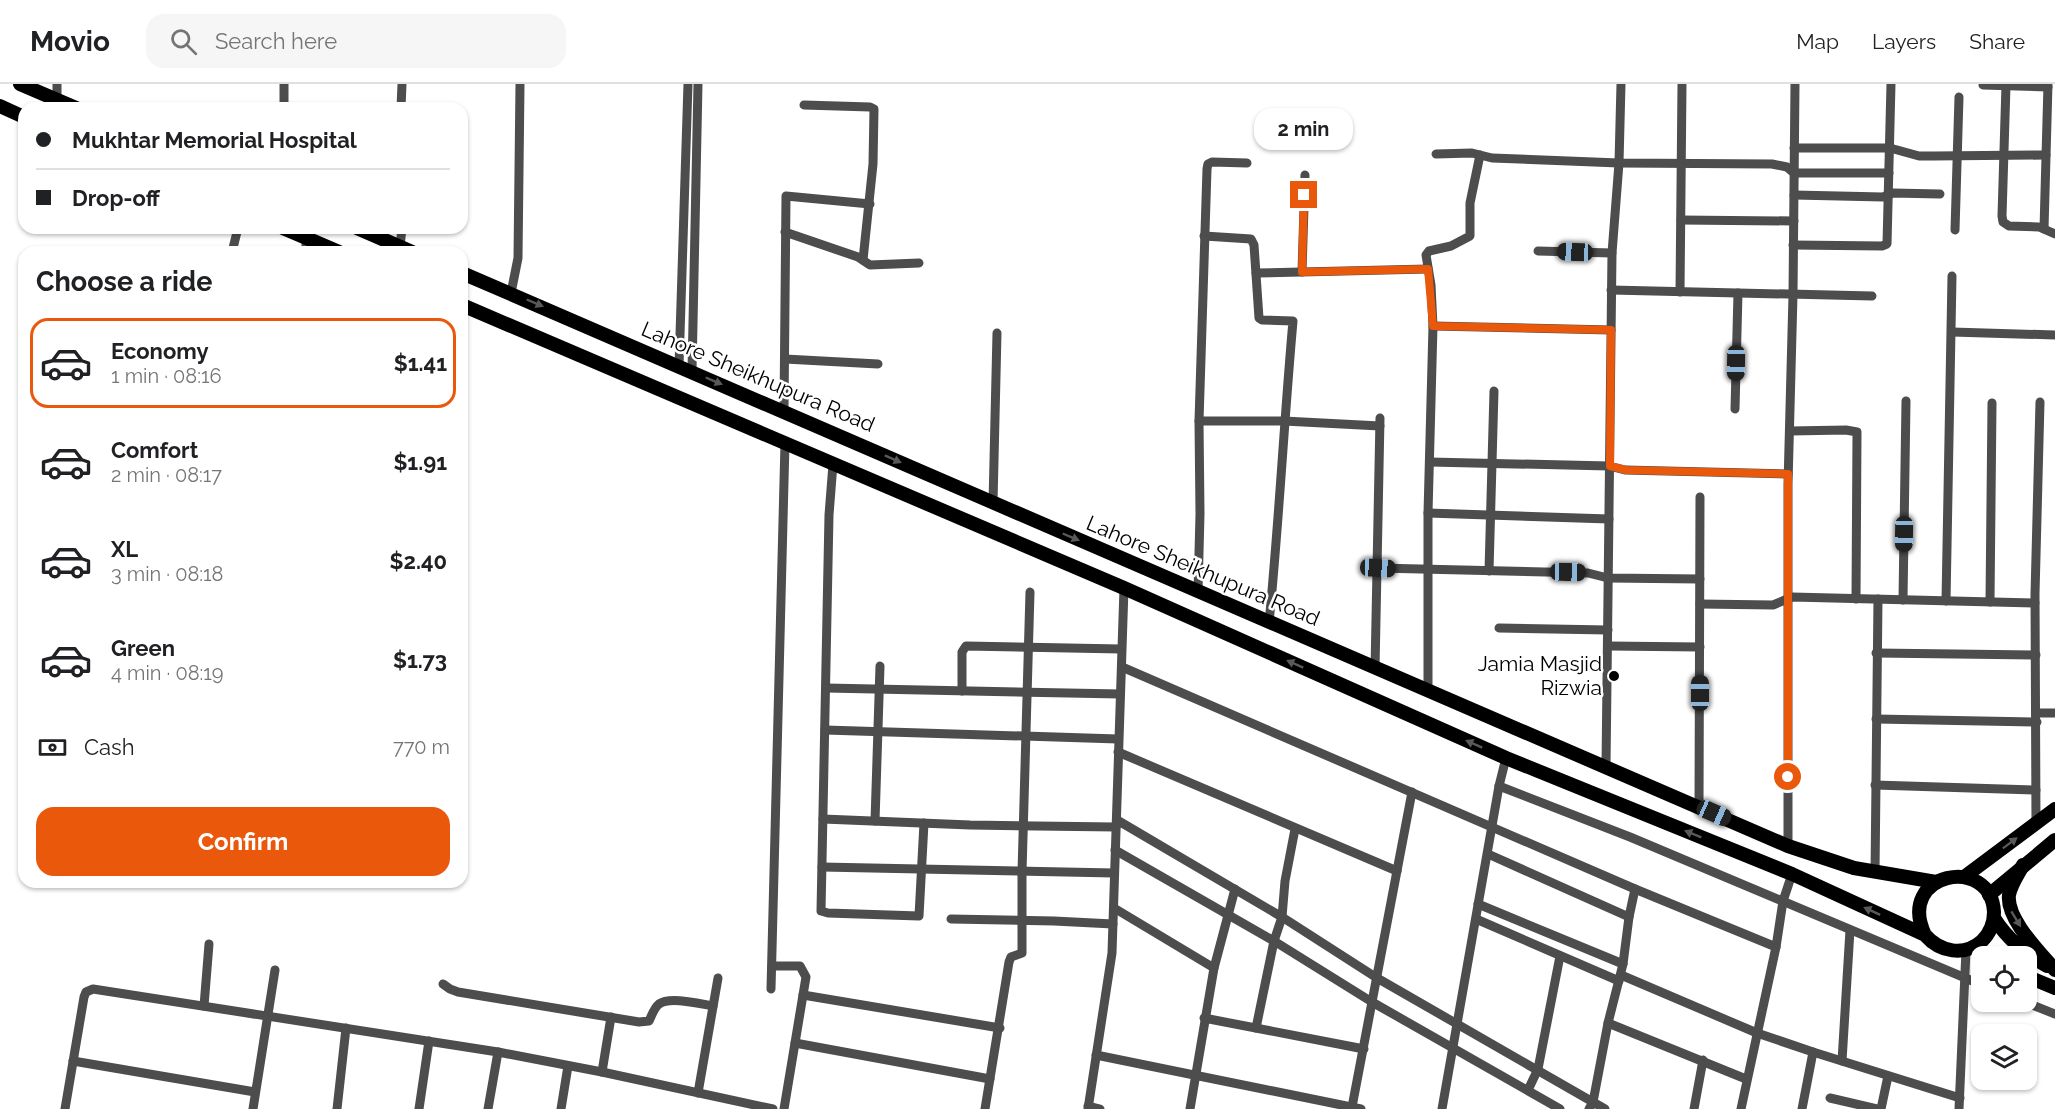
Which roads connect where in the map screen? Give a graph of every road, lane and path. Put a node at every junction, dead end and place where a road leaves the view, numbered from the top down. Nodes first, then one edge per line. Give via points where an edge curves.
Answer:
1 (20, 84) edge
2 (57, 84) edge
3 (284, 84) edge
4 (402, 84) edge
5 (520, 84) edge
6 (688, 84) edge
7 (698, 84) edge
8 (1621, 84) edge
9 (1682, 84) edge
10 (1795, 84) edge
11 (1891, 84) edge
12 (1983, 85) edge
13 (2006, 85) edge
14 (2048, 86) edge
15 (1959, 97) dead end
16 (57, 100) junction
17 (62, 102) edge
18 (284, 102) edge
19 (401, 102) edge
20 (804, 105) dead end
21 (0, 106) edge
22 (18, 114) edge
23 (1794, 148) junction
24 (1890, 148) junction
25 (1436, 154) dead end
26 (2004, 154) junction
27 (1480, 155) junction
28 (2046, 155) junction
29 (1957, 156) junction
30 (1619, 163) junction
31 (1682, 163) junction
32 (1247, 164) dead end
33 (1794, 173) junction
34 (1890, 173) junction
35 (1305, 175) dead end
36 (1889, 194) junction
37 (1940, 194) dead end
38 (1794, 195) junction
39 (870, 204) junction
40 (1681, 220) junction
41 (1794, 221) junction
42 (1954, 230) dead end
43 (2044, 230) junction
44 (785, 231) junction
45 (291, 234) edge
46 (370, 234) edge
47 (2055, 234) edge
48 (1204, 236) junction
49 (306, 245) edge
50 (1794, 245) junction
51 (397, 246) edge
52 (1538, 251) dead end
53 (1612, 253) junction
54 (863, 260) junction
55 (919, 263) dead end
56 (1428, 269) junction
57 (1302, 272) junction
58 (1256, 273) junction
59 (468, 275) edge
60 (1952, 276) dead end
61 (1611, 290) junction
62 (1680, 292) junction
63 (511, 293) junction
64 (1738, 293) junction
65 (1793, 295) junction
66 (1872, 296) dead end
67 (468, 308) edge
68 (1433, 326) junction
69 (1611, 330) junction
70 (1952, 332) junction
71 (997, 333) dead end
72 (2055, 335) edge
73 (785, 359) junction
74 (878, 364) dead end
75 (686, 368) junction
76 (1494, 391) dead end
77 (1906, 401) dead end
78 (2040, 402) dead end
79 (1992, 403) dead end
80 (1735, 409) dead end
81 (784, 410) junction
82 (1199, 421) junction
83 (1284, 421) junction
84 (1790, 431) junction
85 (785, 443) junction
86 (1430, 462) junction
87 (833, 464) junction
88 (1492, 464) junction
89 (1610, 466) junction
90 (1788, 474) junction
91 (1700, 497) dead end
92 (993, 503) junction
93 (1428, 513) junction
94 (1491, 515) junction
95 (1609, 519) junction
96 (1378, 568) junction
97 (1429, 571) junction
98 (1489, 571) junction
99 (1608, 578) junction
100 (1700, 579) junction
101 (1124, 588) junction
102 (1198, 591) junction
103 (1030, 592) dead end
104 (1788, 598) junction
105 (1856, 599) junction
106 (1878, 599) junction
107 (1903, 600) junction
108 (1946, 601) junction
109 (1990, 602) junction
110 (2035, 603) junction
111 (1700, 604) junction
112 (1269, 623) junction
113 (1499, 628) dead end
114 (1608, 630) junction
115 (1028, 646) junction
116 (1608, 646) junction
117 (1700, 647) junction
118 (1121, 649) junction
119 (1876, 653) junction
120 (2036, 656) junction
121 (879, 666) dead end
122 (1122, 667) junction
123 (1375, 669) junction
124 (826, 688) junction
125 (879, 689) junction
126 (962, 691) junction
127 (1428, 691) junction
128 (1027, 692) junction
129 (1120, 694) junction
130 (2055, 713) edge
131 (2037, 718) junction
132 (1876, 720) junction
133 (825, 730) junction
134 (878, 732) junction
135 (1026, 736) junction
136 (1118, 739) junction
137 (1118, 752) junction
138 (1506, 758) junction
139 (1606, 767) junction
140 (1875, 785) junction
141 (1499, 786) junction
142 (2036, 790) junction
143 (1412, 792) junction
144 (1699, 806) junction
145 (2055, 809) edge
146 (823, 819) junction
147 (875, 821) junction
148 (924, 823) junction
149 (1117, 824) junction
150 (2036, 824) junction
151 (1024, 826) junction
152 (1492, 826) junction
153 (1295, 829) junction
154 (2055, 840) edge
155 (1788, 846) junction
156 (1115, 850) junction
157 (1488, 854) junction
158 (2023, 865) junction
159 (822, 867) junction
160 (922, 869) junction
161 (1397, 871) junction
162 (1022, 872) junction
163 (1114, 873) junction
164 (1875, 873) junction
165 (1792, 874) junction
166 (1964, 877) junction
167 (1936, 882) junction
168 (1635, 888) junction
169 (1235, 889) junction
170 (1989, 895) junction
171 (1783, 901) junction
172 (1478, 904) junction
173 (1114, 908) junction
174 (1227, 913) junction
175 (1282, 917) junction
176 (1629, 917) junction
177 (1476, 918) junction
178 (1994, 918) junction
179 (951, 919) dead end
180 (1022, 921) junction
181 (1113, 924) junction
182 (1850, 930) junction
183 (1925, 935) junction
184 (1274, 940) junction
185 (209, 944) dead end
186 (1776, 947) junction
187 (1966, 950) junction
188 (1971, 952) edge
189 (1560, 956) junction
190 (1623, 964) junction
191 (772, 966) junction
192 (1214, 968) junction
193 (274, 970) dead end
194 (2055, 970) edge
195 (718, 978) dead end
196 (1377, 978) junction
197 (1620, 978) junction
198 (1964, 978) junction
199 (1971, 981) edge
200 (2037, 981) edge
201 (443, 984) dead end
202 (2055, 988) edge
203 (771, 989) dead end
204 (803, 995) junction
205 (1372, 1002) junction
206 (204, 1006) junction
207 (713, 1006) junction
208 (2037, 1007) edge
209 (2055, 1014) edge
210 (268, 1016) junction
211 (611, 1017) junction
212 (1204, 1018) junction
213 (1608, 1023) junction
214 (1457, 1024) junction
215 (346, 1028) junction
216 (1000, 1028) junction
217 (1256, 1028) junction
218 (1757, 1033) junction
219 (429, 1041) junction
220 (795, 1043) junction
221 (1452, 1047) junction
222 (1364, 1048) junction
223 (498, 1052) junction
224 (1813, 1052) junction
225 (1096, 1055) junction
226 (1702, 1060) junction
227 (1842, 1061) junction
228 (73, 1062) junction
229 (568, 1066) junction
230 (1538, 1070) junction
231 (602, 1072) junction
232 (1195, 1075) junction
233 (1888, 1076) junction
234 (990, 1079) junction
235 (1746, 1079) junction
236 (1528, 1090) junction
237 (255, 1092) junction
238 (698, 1093) junction
239 (1830, 1098) dead end
240 (1960, 1098) junction
241 (1321, 1105) edge
242 (1591, 1105) edge
243 (1088, 1108) edge
244 (1357, 1108) edge
245 (65, 1109) edge
246 (253, 1109) edge
247 (337, 1109) edge
248 (419, 1109) edge
249 (488, 1109) edge
250 (561, 1109) edge
251 (773, 1109) edge
252 (784, 1109) edge
253 (985, 1109) edge
254 (1100, 1109) edge
255 (1190, 1109) edge
256 (1442, 1109) edge
257 (1560, 1109) edge
258 (1605, 1109) edge
259 (1694, 1109) edge
260 (1742, 1109) edge
261 (1802, 1109) edge
262 (1879, 1109) edge
263 (1959, 1109) edge

1 - 16 highway
2 - 16 street
3 - 18 street
4 - 19 street
5 - 63 street via 518,258
6 - 75 street
7 - 75 street
8 - 30 street
9 - 31 street
10 - 23 street
11 - 24 street
12 - 13 street
13 - 14 street
13 - 26 street
14 - 28 street
15 - 29 street
16 - 17 highway
20 - 39 street via 874,108
21 - 22 highway
23 - 24 street
23 - 33 street
24 - 29 street via 1919,156
24 - 34 street
25 - 27 street
26 - 28 street
26 - 29 street
26 - 43 street via 2003,222
27 - 30 street
27 - 56 street via 1470,203 1471,234 1451,246 1428,252
28 - 43 street
29 - 42 street
30 - 31 street
30 - 53 street
31 - 33 street via 1772,164 1786,166
31 - 40 street
32 - 48 street via 1208,164
33 - 34 street
33 - 38 street
34 - 36 street
35 - 57 street
36 - 37 street
36 - 38 street
36 - 50 street via 1888,240 1884,246
38 - 41 street
39 - 44 street via 788,195
39 - 54 street
40 - 41 street
40 - 62 street
41 - 50 street
43 - 47 street
44 - 54 street
44 - 73 street
45 - 49 highway
46 - 51 highway
48 - 58 street via 1251,239
48 - 82 street
50 - 65 street
52 - 53 street
53 - 61 street
54 - 55 street via 872,266
56 - 57 street
56 - 68 street
57 - 58 street
58 - 83 street via 1259,318 1293,321
59 - 63 highway, Lahore Sheikhupura Road
60 - 70 street
61 - 62 street
61 - 69 street
62 - 64 street
63 -> 75 highway, Lahore Sheikhupura Road
64 - 65 street
64 - 80 street
65 - 66 street
65 - 84 street
67 - 85 highway
68 - 69 street
68 - 86 street
69 - 89 street
70 - 72 street
70 - 108 street
71 - 92 street
73 - 74 street
73 - 81 street
75 -> 81 highway, Lahore Sheikhupura Road
76 - 88 street
77 - 107 street
78 - 110 street
79 - 109 street
81 -> 92 highway, Lahore Sheikhupura Road
82 - 83 street
82 - 102 street
83 - 96 street via 1380,422
83 - 112 street via 1280,519
84 - 90 street
84 - 105 street via 1857,432
85 - 87 highway
85 - 191 street
86 - 88 street
86 - 93 street
87 - 101 highway
87 - 124 street
88 - 89 street
88 - 94 street
89 - 90 street via 1626,470
89 - 95 street
90 - 104 street
91 - 100 street
92 -> 102 highway, Lahore Sheikhupura Road
93 - 94 street
93 - 97 street
94 - 95 street
94 - 98 street
95 - 99 street
96 - 97 street
96 - 123 street
97 - 98 street
97 - 127 street
98 - 99 street via 1588,573
99 - 100 street
99 - 114 street
100 - 111 street
101 - 118 street
138 -> 101 highway
102 - 112 highway, Lahore Sheikhupura Road
103 - 115 street
104 - 105 street
104 - 111 street via 1773,605
104 - 155 street
105 - 106 street
106 - 107 street
106 - 119 street
107 - 108 street
108 - 109 street
109 - 110 street
110 - 120 street
111 - 117 street
112 - 123 highway, Lahore Sheikhupura Road
113 - 114 street
114 - 116 street
115 - 118 street
115 - 126 street via 965,646
115 - 128 street
116 - 117 street
116 - 139 street
117 - 144 street
118 - 122 street
119 - 120 street
119 - 132 street
120 - 131 street
121 - 125 street
122 - 129 street
122 - 143 street
123 - 127 highway, Lahore Sheikhupura Road
124 - 125 street
124 - 133 street
125 - 126 street
125 - 134 street
126 - 128 street
127 - 139 highway, Lahore Sheikhupura Road
128 - 129 street
128 - 135 street
129 - 136 street
130 - 131 street
131 - 132 street
131 - 142 street
132 - 140 street
133 - 134 street
133 - 146 street
134 - 135 street
134 - 147 street
135 - 136 street
135 - 151 street
136 - 137 street
137 - 149 street
137 - 153 street
138 - 141 street
165 -> 138 highway
139 - 144 highway, Lahore Sheikhupura Road
140 - 142 street
140 - 164 street
141 - 152 street
141 - 171 street
142 - 150 street
143 - 152 street
143 - 161 street
144 - 155 highway, Lahore Sheikhupura Road
145 - 150 highway
146 - 147 street
146 - 159 street
147 - 148 street
148 - 151 street
148 - 160 street
149 - 151 street
149 - 156 street
149 - 169 street
166 -> 150 highway
151 - 162 street
152 - 157 street
152 - 168 street
153 - 161 street
153 - 175 street
154 - 158 highway
155 - 164 highway, Lahore Sheikhupura Road
156 - 163 street
156 - 174 street
157 - 172 street
157 - 176 street
158 - 170 highway
158 -> 194 highway via 2012,884 2009,906
159 - 160 street
159 - 160 street via 821,911 919,916
160 - 162 street
161 - 196 street
162 - 163 street
162 - 180 street
163 - 173 street
164 - 167 highway, Lahore Sheikhupura Road
165 - 171 street
183 -> 165 highway
166 - 167 highway
166 - 170 highway via 1974,880
167 - 183 highway via 1921,900 1918,912
168 - 176 street
168 - 186 street
169 - 174 street
169 - 175 street
170 - 178 highway
171 - 182 street
171 - 186 street
172 - 177 street
172 - 190 street
173 - 181 street
173 - 192 street
174 - 184 street
174 - 192 street
175 - 184 street
175 - 196 street
176 - 190 street
177 - 189 street
177 - 214 street
178 - 187 highway via 1985,938
178 - 194 highway via 2025,953
179 - 180 street
180 - 181 street
180 - 216 street via 1022,951 1009,962
181 - 225 street
182 - 198 street
182 - 227 street
183 - 187 highway via 1943,949
184 - 205 street
184 - 217 street
185 - 206 street
186 - 218 street
187 - 188 highway
187 - 198 street
189 - 197 street
189 - 230 street
190 - 197 street
191 - 203 street
191 - 204 street via 802,968 806,977
192 - 212 street
193 - 210 street
195 - 207 street
196 - 205 street
196 - 214 street
197 - 213 street
197 - 218 street
198 - 199 street
198 - 240 street
200 - 202 highway
201 - 211 street via 458,992
204 - 216 street
204 - 220 street
205 - 221 street
205 - 222 street
206 - 210 street
206 - 228 street via 88,990
207 - 211 street via 669,1000 657,1005 646,1022
207 - 238 street
208 - 209 street
210 - 215 street
210 - 237 street
211 - 231 street
212 - 217 street
212 - 232 street
213 - 226 street
213 - 242 street
214 - 221 street
214 - 230 street
215 - 219 street
215 - 247 street
216 - 234 street
217 - 222 street
218 - 224 street
218 - 235 street
219 - 223 street
219 - 248 street
220 - 234 street
220 - 252 street
221 - 236 street
221 - 256 street
222 - 244 street
223 - 229 street
223 - 249 street
224 - 227 street
224 - 261 street
225 - 232 street
225 - 243 street
226 - 235 street
226 - 259 street
227 - 233 street
228 - 237 street
228 - 245 street
229 - 231 street
229 - 250 street
230 - 236 street
230 - 242 street
231 - 238 street
232 - 241 street
232 - 255 street
233 - 240 street
233 - 262 street
234 - 253 street
235 - 260 street
236 - 257 street
237 - 246 street
238 - 251 street
239 - 262 street
240 - 263 street
241 - 244 street
242 - 258 street
243 - 254 street

